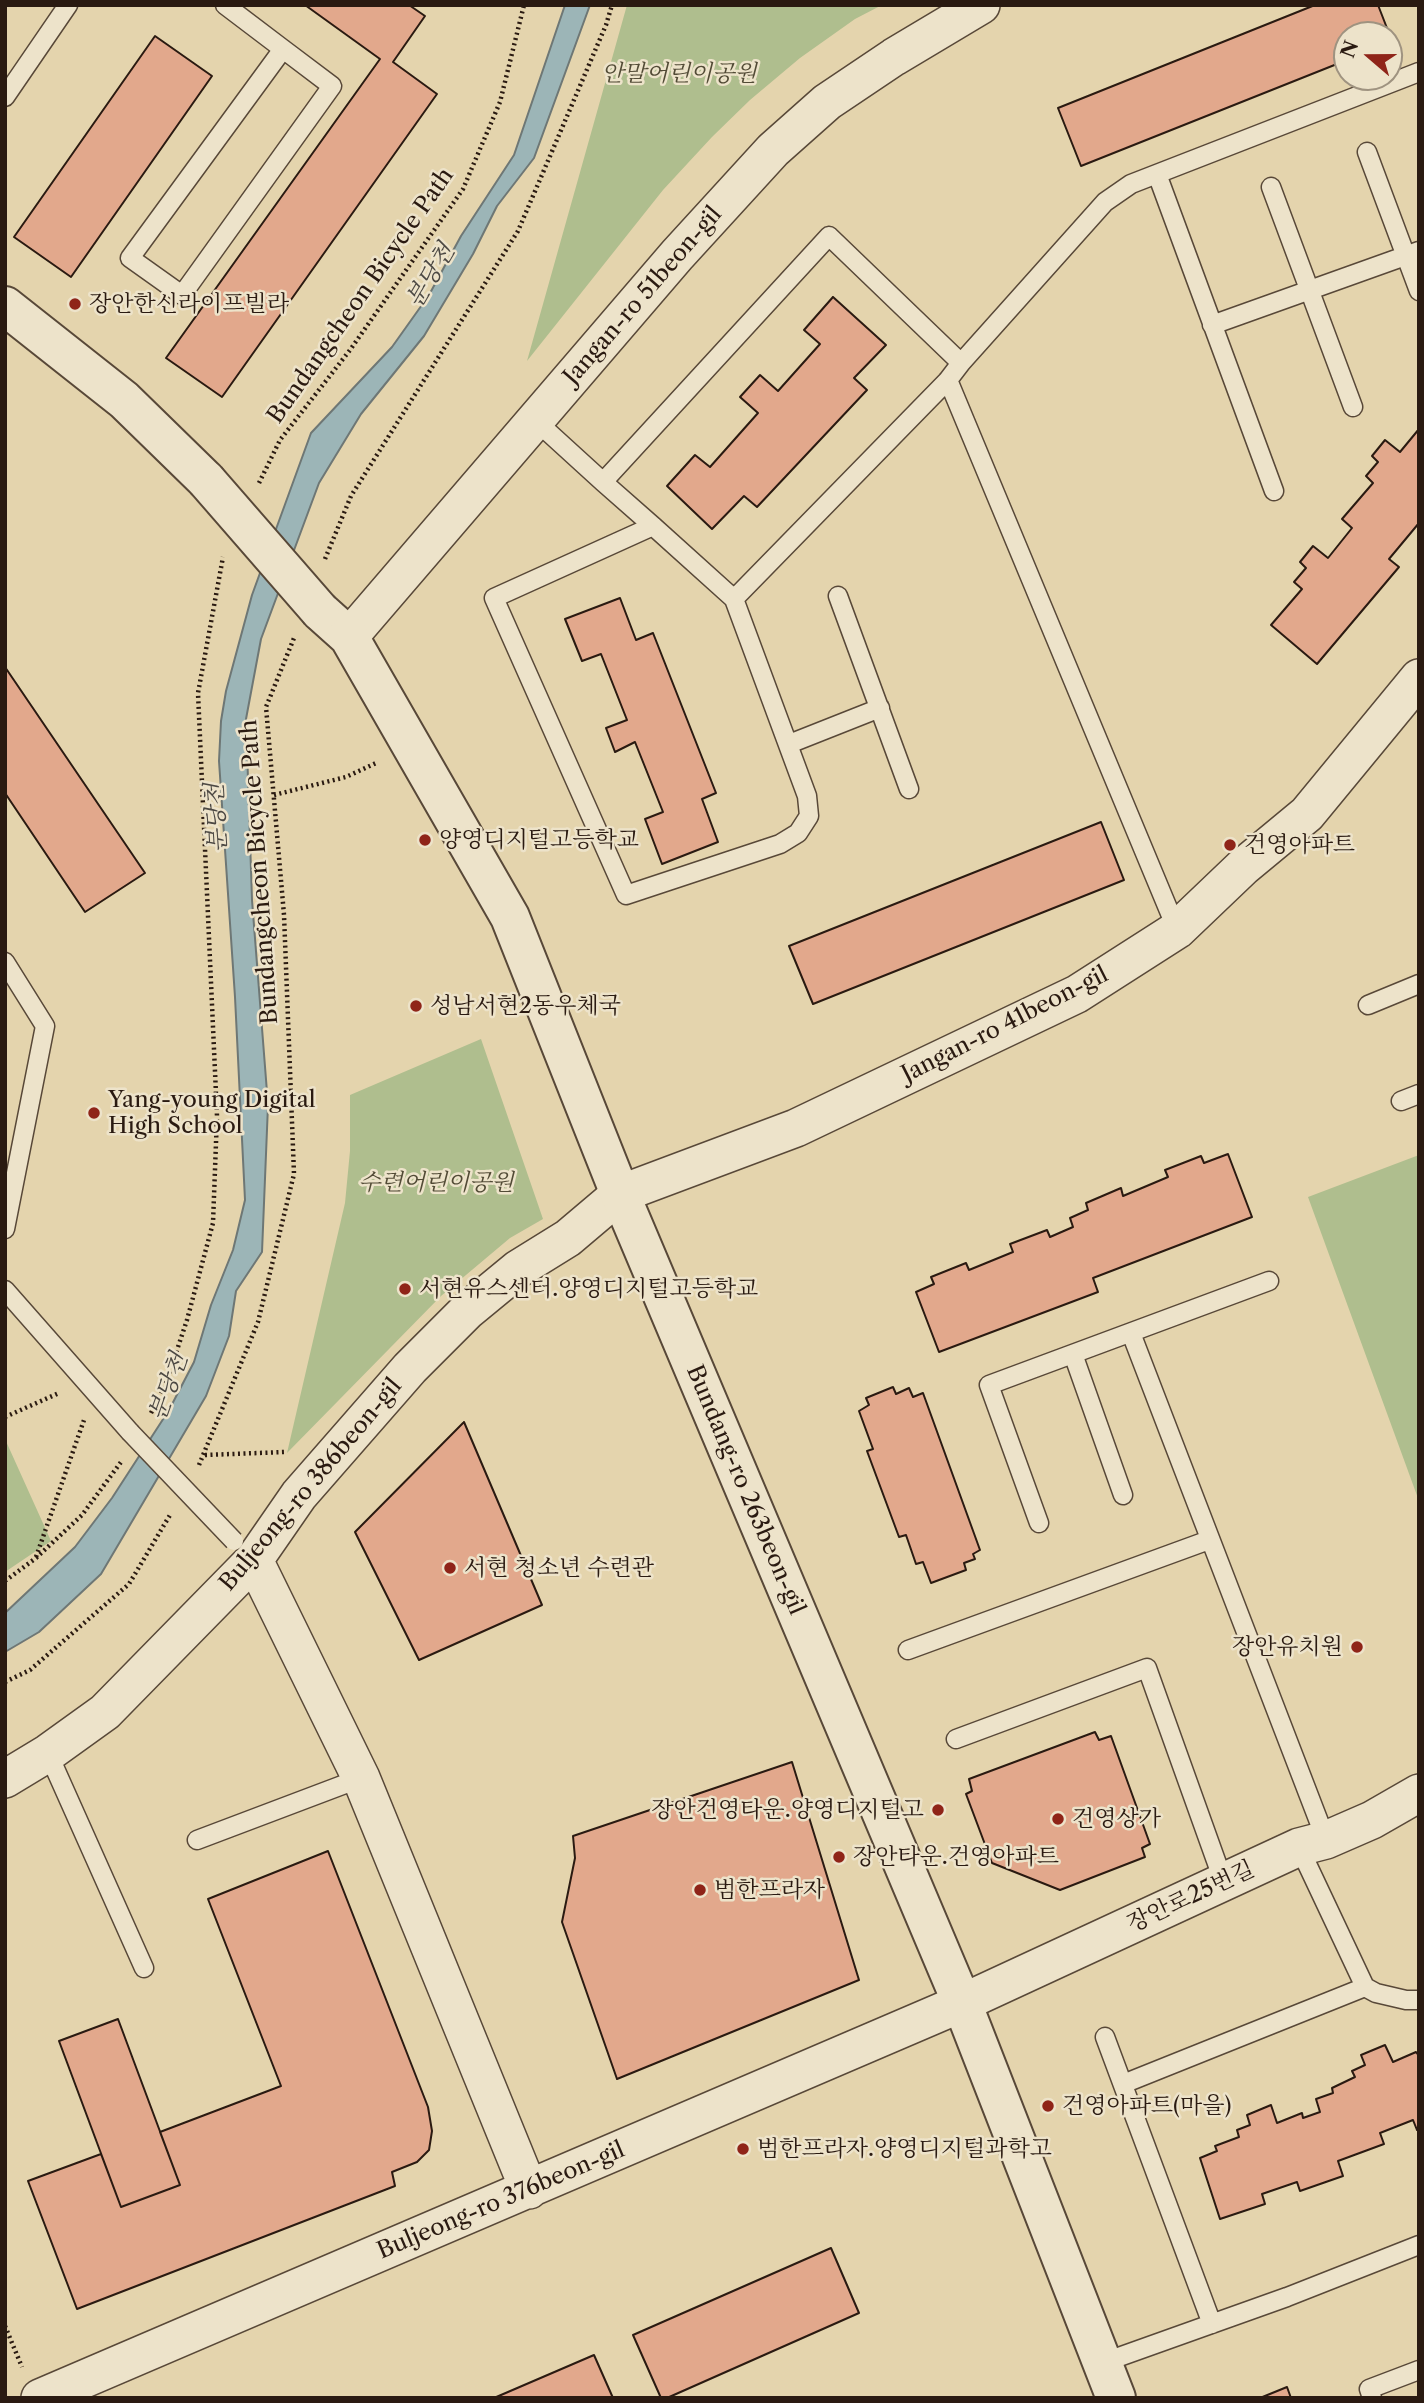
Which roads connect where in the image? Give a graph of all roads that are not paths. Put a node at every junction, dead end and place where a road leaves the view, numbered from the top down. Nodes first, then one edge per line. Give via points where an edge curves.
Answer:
1 (68, 5) edge
2 (225, 5) edge
3 (981, 5) edge
4 (283, 49) junction
5 (1419, 72) edge
6 (5, 97) edge
7 (1367, 152) dead end
8 (1157, 174) junction
9 (1271, 187) dead end
10 (1412, 253) edge
11 (1310, 290) junction
12 (1419, 290) edge
13 (5, 306) edge
14 (1212, 325) junction
15 (961, 363) junction
16 (948, 380) junction
17 (1353, 407) dead end
18 (535, 420) junction
19 (603, 482) junction
20 (1274, 491) dead end
21 (653, 526) junction
22 (838, 596) dead end
23 (734, 599) junction
24 (349, 637) junction
25 (1419, 678) edge
26 (880, 708) junction
27 (789, 744) junction
28 (909, 789) dead end
29 (1177, 930) junction
30 (5, 962) edge
31 (1419, 984) edge
32 (1368, 1004) dead end
33 (1419, 1094) edge
34 (1401, 1101) dead end
35 (620, 1194) junction
36 (5, 1228) edge
37 (1269, 1281) dead end
38 (5, 1290) edge
39 (1131, 1333) junction
40 (1073, 1354) junction
41 (1123, 1495) dead end
42 (1039, 1523) dead end
43 (1209, 1540) junction
44 (244, 1550) junction
45 (908, 1650) dead end
46 (956, 1739) dead end
47 (48, 1753) junction
48 (361, 1778) junction
49 (5, 1779) edge
50 (1419, 1793) edge
51 (197, 1840) dead end
52 (1312, 1843) junction
53 (1224, 1882) junction
54 (144, 1968) dead end
55 (1366, 1987) junction
56 (1419, 2000) edge
57 (962, 2003) junction
58 (1105, 2037) dead end
59 (1123, 2084) junction
60 (529, 2190) junction
61 (1419, 2245) edge
62 (1212, 2324) junction
63 (1102, 2363) junction
64 (1419, 2370) edge
65 (32, 2386) edge
66 (1116, 2398) edge
67 (1372, 2398) edge

1 - 6 lane
2 - 4 lane
3 - 18 street, Jangan-ro 51beon-gil via 827,102 781,142
4 - 4 lane via 332,86 182,295 130,258
5 - 8 lane
7 - 10 lane
8 - 14 lane
8 - 15 lane via 1105,202
9 - 11 lane
10 - 11 lane
10 - 12 lane
11 - 14 lane
11 - 17 lane
13 - 24 street, Bundang-ro 263beon-gil, bridge via 124,400 206,480 308,621
14 - 20 lane
15 - 16 lane
15 - 19 lane via 829,236
16 - 23 lane
16 - 29 lane
18 - 19 lane
18 - 24 street, Jangan-ro 51beon-gil
19 - 21 lane
21 - 23 lane
21 - 27 lane via 494,598 626,895 780,844 798,833 809,816 807,796
22 - 26 lane
23 - 27 lane
24 - 35 street, Bundang-ro 263beon-gil via 510,917
25 - 29 street, Jangan-ro 41beon-gil via 1307,814
26 - 27 lane
26 - 28 lane
29 - 35 street, Jangan-ro 41beon-gil via 1077,993 796,1128
30 - 36 lane via 45,1026
31 - 32 lane
33 - 34 lane
35 - 44 street, Buljeong-ro 386beon-gil via 467,1311
35 - 57 street, Bundang-ro 263beon-gil
37 - 39 lane
38 - 44 lane, bridge via 90,1386 138,1427
39 - 40 lane
39 - 43 lane
40 - 41 lane
40 - 42 lane via 989,1385
43 - 45 lane
43 - 52 lane
44 - 47 street, Buljeong-ro 386beon-gil via 105,1712
44 - 48 street
46 - 53 lane via 1147,1668
47 - 49 street, Buljeong-ro 386beon-gil
47 - 54 lane
48 - 51 lane
48 - 60 street
50 - 52 street, 장안로25번길 via 1372,1820
52 - 53 street, 장안로25번길
52 - 55 lane
53 - 57 street, 장안로25번길
55 - 56 lane
55 - 59 lane
57 - 60 street, Buljeong-ro 376beon-gil
57 - 63 street, Bundang-ro 263beon-gil
58 - 59 lane
59 - 62 lane
60 - 65 street, Buljeong-ro 376beon-gil
61 - 62 lane
62 - 63 lane
63 - 66 street, Bundang-ro 263beon-gil
64 - 67 lane via 1369,2389

